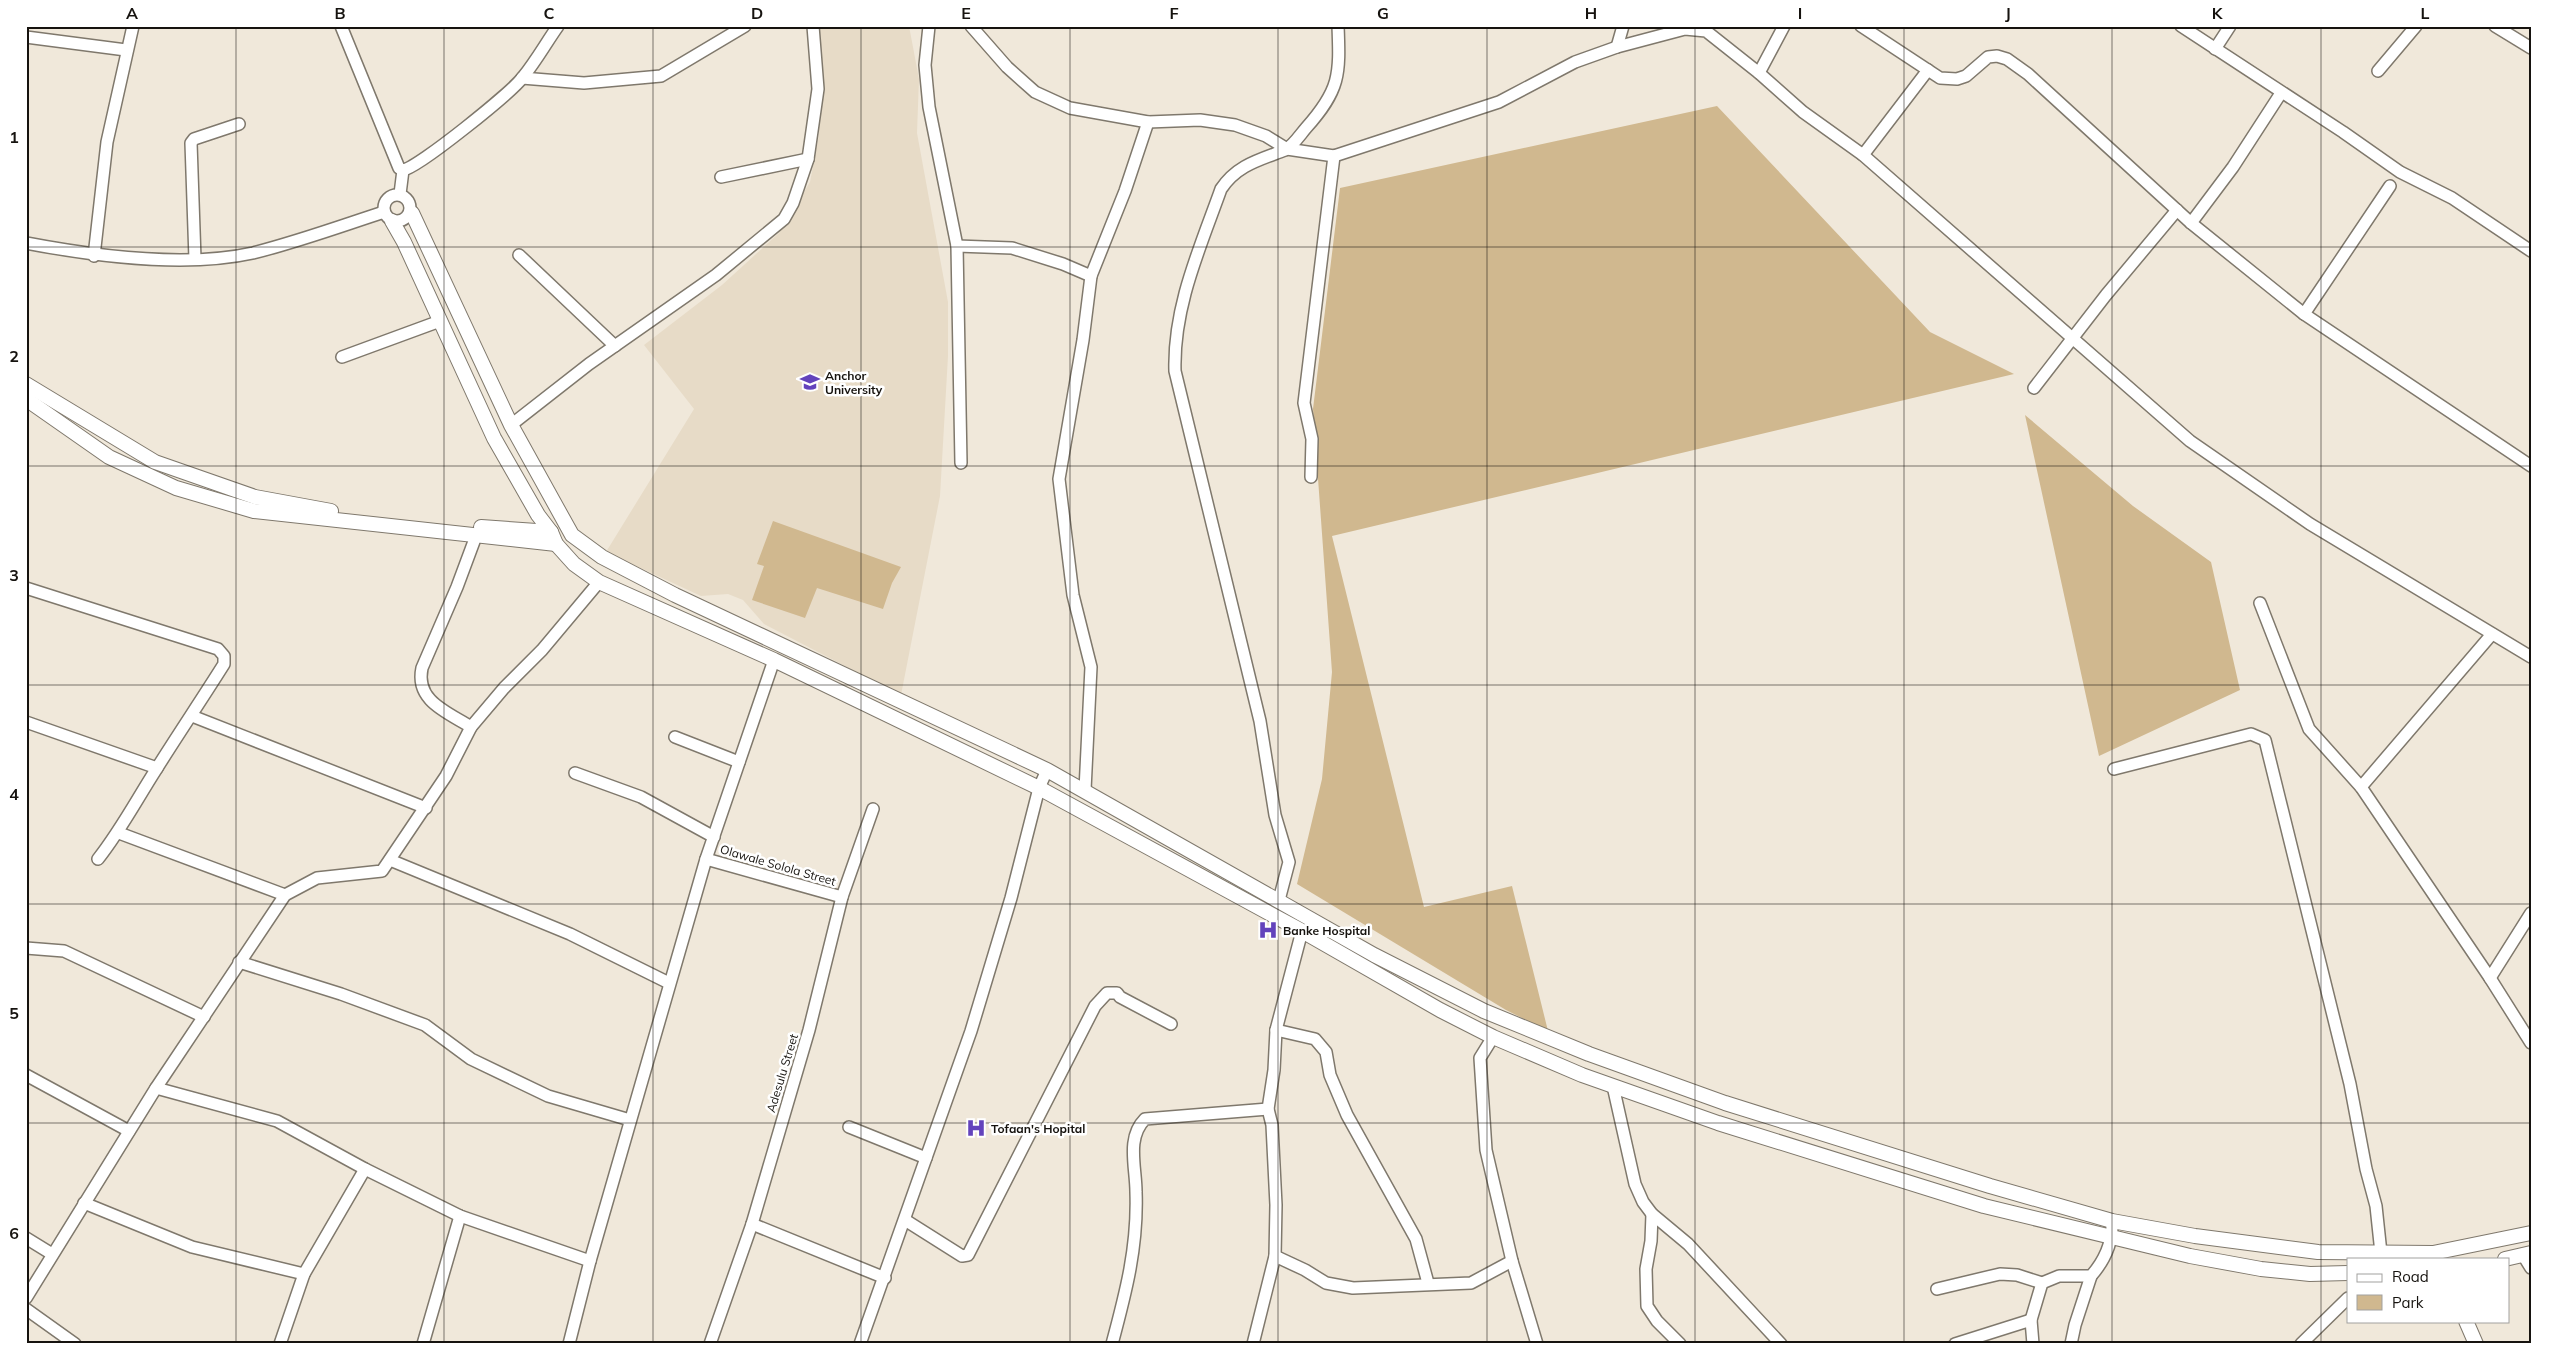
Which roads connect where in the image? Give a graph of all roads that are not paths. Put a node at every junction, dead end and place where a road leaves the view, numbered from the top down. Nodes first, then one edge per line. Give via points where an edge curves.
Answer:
1 (133, 26) edge
2 (341, 26) edge
3 (558, 26) edge
4 (745, 26) edge
5 (813, 26) edge
6 (929, 26) edge
7 (971, 26) edge
8 (1338, 26) edge
9 (1623, 26) edge
10 (1784, 26) edge
11 (1861, 26) edge
12 (2181, 26) edge
13 (2230, 26) edge
14 (2416, 26) edge
15 (2495, 26) edge
16 (26, 37) edge
17 (1617, 47) junction
18 (2531, 48) edge
19 (2215, 49) junction
20 (126, 50) junction
21 (1928, 70) junction
22 (2378, 71) dead end
23 (1759, 72) junction
24 (522, 78) junction
25 (2281, 93) junction
26 (1148, 122) junction
27 (239, 124) dead end
28 (1287, 148) junction
29 (1863, 155) junction
30 (1334, 156) junction
31 (808, 159) junction
32 (403, 170) junction
33 (721, 178) dead end
34 (2390, 186) dead end
35 (400, 194) junction
36 (2177, 210) junction
37 (412, 213) junction
38 (388, 217) junction
39 (2191, 223) junction
40 (26, 243) edge
41 (957, 246) junction
42 (2531, 251) edge
43 (519, 255) dead end
44 (94, 256) junction
45 (195, 259) junction
46 (1091, 276) junction
47 (2304, 314) junction
48 (440, 321) junction
49 (2073, 338) junction
50 (615, 346) junction
51 (342, 357) dead end
52 (26, 384) edge
53 (2034, 388) dead end
54 (26, 399) edge
55 (511, 425) junction
56 (961, 463) dead end
57 (2531, 466) edge
58 (1311, 477) dead end
59 (476, 536) junction
60 (553, 538) junction
61 (599, 582) junction
62 (26, 588) edge
63 (2260, 603) dead end
64 (2492, 634) junction
65 (2531, 657) edge
66 (774, 660) junction
67 (192, 716) junction
68 (26, 722) edge
69 (471, 727) junction
70 (675, 738) dead end
71 (739, 762) junction
72 (157, 768) junction
73 (2114, 769) dead end
74 (1047, 770) junction
75 (575, 773) dead end
76 (1038, 788) junction
77 (2361, 788) junction
78 (1085, 790) junction
79 (426, 808) junction
80 (873, 809) dead end
81 (119, 833) junction
82 (714, 837) junction
83 (98, 859) dead end
84 (706, 859) junction
85 (390, 860) junction
86 (285, 895) junction
87 (842, 897) junction
88 (1279, 900) junction
89 (2531, 913) edge
90 (1302, 931) junction
91 (26, 948) edge
92 (239, 962) junction
93 (2490, 978) junction
94 (670, 983) junction
95 (204, 1017) junction
96 (1171, 1024) dead end
97 (1276, 1030) junction
98 (1493, 1037) junction
99 (2531, 1043) edge
100 (26, 1075) edge
101 (1613, 1086) junction
102 (156, 1088) junction
103 (1268, 1109) junction
104 (630, 1120) junction
105 (849, 1127) dead end
106 (129, 1131) junction
107 (926, 1158) junction
108 (365, 1169) junction
109 (84, 1203) junction
110 (1652, 1214) junction
111 (460, 1216) junction
112 (905, 1220) junction
113 (2112, 1221) junction
114 (752, 1224) junction
115 (2531, 1233) edge
116 (26, 1238) edge
117 (2113, 1238) junction
118 (2381, 1253) junction
119 (52, 1254) junction
120 (2527, 1254) edge
121 (1274, 1256) junction
122 (2435, 1256) edge
123 (2509, 1258) edge
124 (590, 1261) junction
125 (1512, 1261) junction
126 (2531, 1268) edge
127 (2347, 1273) edge
128 (304, 1274) junction
129 (2091, 1276) junction
130 (884, 1278) junction
131 (1428, 1283) junction
132 (2042, 1283) junction
133 (1937, 1289) dead end
134 (26, 1298) edge
135 (2347, 1299) edge
136 (26, 1309) edge
137 (2031, 1320) junction
138 (2466, 1322) edge
139 (75, 1344) edge
140 (280, 1344) edge
141 (423, 1344) edge
142 (569, 1344) edge
143 (710, 1344) edge
144 (860, 1344) edge
145 (1112, 1344) edge
146 (1253, 1344) edge
147 (1537, 1344) edge
148 (1680, 1344) edge
149 (1781, 1344) edge
150 (1955, 1344) edge
151 (2033, 1344) edge
152 (2072, 1344) edge
153 (2301, 1344) edge
154 (2476, 1344) edge

1 - 20 street
2 - 32 street via 399,168
3 - 24 street
4 - 24 street via 661,76 584,83
5 - 31 street via 818,88
6 - 41 street via 925,66 929,107
7 - 26 street via 1007,67 1035,92 1070,108
8 - 28 street via 1340,67 1335,87 1322,110
9 - 17 street
10 - 23 street
11 - 21 street
12 - 19 street
13 - 19 street
14 - 22 street
15 - 18 street
16 - 20 street
17 - 23 street via 1698,28
17 - 30 street via 1576,62 1499,102
19 - 25 street
20 - 44 street via 107,142
21 - 29 street
21 - 36 street via 1940,78 1956,79 1966,76 1988,57 2007,59 2028,74
23 - 29 street via 1803,112
24 - 32 street via 454,137 420,162
25 - 39 street via 2233,167
25 - 42 street via 2400,172 2452,198
26 - 28 street via 1200,120 1235,124
26 - 46 street
27 - 45 street via 194,139 191,144
28 - 30 street
28 - 88 street via 1249,163 1228,179 1221,189 1184,297 1174,353 1175,371 1260,721 1275,816 1289,862
29 - 49 street
30 - 58 street via 1304,403 1312,439
31 - 33 street
31 - 50 street via 790,211 778,226 716,275
32 - 35 street
34 - 47 street
35 - 37 street via 410,203
35 - 38 street via 386,199
36 - 39 street
36 - 49 street
37 - 38 street via 402,221
37 - 55 street
38 - 45 street via 252,253
38 - 48 street via 404,242
39 - 47 street
40 - 44 street
41 - 46 street via 1012,248
41 - 56 street
43 - 50 street
44 - 45 street
46 - 78 street via 1059,479 1073,595 1090,667
47 - 57 street
48 - 51 street
48 - 60 street via 494,438
49 - 53 street
49 - 64 street via 2190,440 2238,476 2310,524
50 - 55 street
52 - 60 street via 155,462 255,497 334,512
54 - 59 street via 109,457 176,488 254,511
55 - 74 street via 572,535 602,557
59 - 60 street
59 - 69 street via 420,680 421,690 438,707
60 - 61 street via 574,564
61 - 66 street
61 - 69 street
62 - 67 street via 218,649 224,656 224,664
63 - 77 street via 2309,729
64 - 65 street
64 - 77 street
66 - 71 street
66 - 76 street
67 - 72 street
67 - 79 street
68 - 72 street
69 - 79 street
70 - 71 street
71 - 82 street
72 - 81 street
73 - 118 street via 2251,734 2265,740 2350,1084 2364,1162 2376,1206
74 - 76 street
74 - 78 street
75 - 82 street via 641,797
76 - 90 street
76 - 107 street via 1011,898 974,1021
77 - 93 street
78 - 88 street
79 - 85 street
80 - 87 street, Adesulu Street
81 - 83 street
81 - 86 street
82 - 84 street
84 - 87 street, Olawale Solola Street
84 - 94 street
85 - 86 street via 379,872 317,878
85 - 94 street via 570,934
86 - 92 street
87 - 114 street, Adesulu Street via 809,1030
88 - 113 street via 1374,955 1484,1011 1589,1054 1725,1103
89 - 93 street
90 - 97 street
90 - 98 street
91 - 95 street via 64,951
92 - 95 street
92 - 104 street via 425,1025 471,1060 548,1096
93 - 99 street
94 - 104 street
95 - 102 street
96 - 112 street via 1120,997 1117,992 1107,993 1095,1006 968,1255 962,1256
97 - 103 street
97 - 131 street via 1315,1039 1326,1052 1330,1075 1347,1114 1416,1239
98 - 101 street
98 - 125 street via 1480,1058 1486,1150
100 - 106 street
101 - 110 street via 1635,1184
101 - 117 street via 1984,1206
102 - 106 street
102 - 108 street via 278,1121
103 - 121 street via 1272,1125 1275,1196
103 - 145 street via 1145,1119 1136,1127 1133,1141 1135,1247
104 - 124 street
105 - 107 street
106 - 109 street
107 - 112 street
108 - 111 street
108 - 128 street
109 - 119 street
109 - 128 street via 192,1246
110 - 148 street via 1646,1269 1647,1306
110 - 149 street via 1688,1244
111 - 124 street
111 - 141 street
112 - 130 street
113 - 117 street
113 - 118 street via 2266,1246 2318,1252
114 - 130 street
114 - 143 street, Adesulu Street
115 - 122 street
116 - 119 street
117 - 127 street via 2261,1269 2310,1274
117 - 129 street
118 - 122 street
119 - 134 street
120 - 123 street
120 - 126 street
121 - 131 street via 1326,1283 1353,1288
121 - 146 street
124 - 142 street
125 - 131 street via 1471,1283
125 - 147 street
128 - 140 street
129 - 132 street via 2059,1276
129 - 152 street
130 - 144 street
132 - 133 street via 2017,1275 2000,1274
132 - 137 street
135 - 153 street
136 - 139 street
137 - 150 street
137 - 151 street
138 - 154 street

